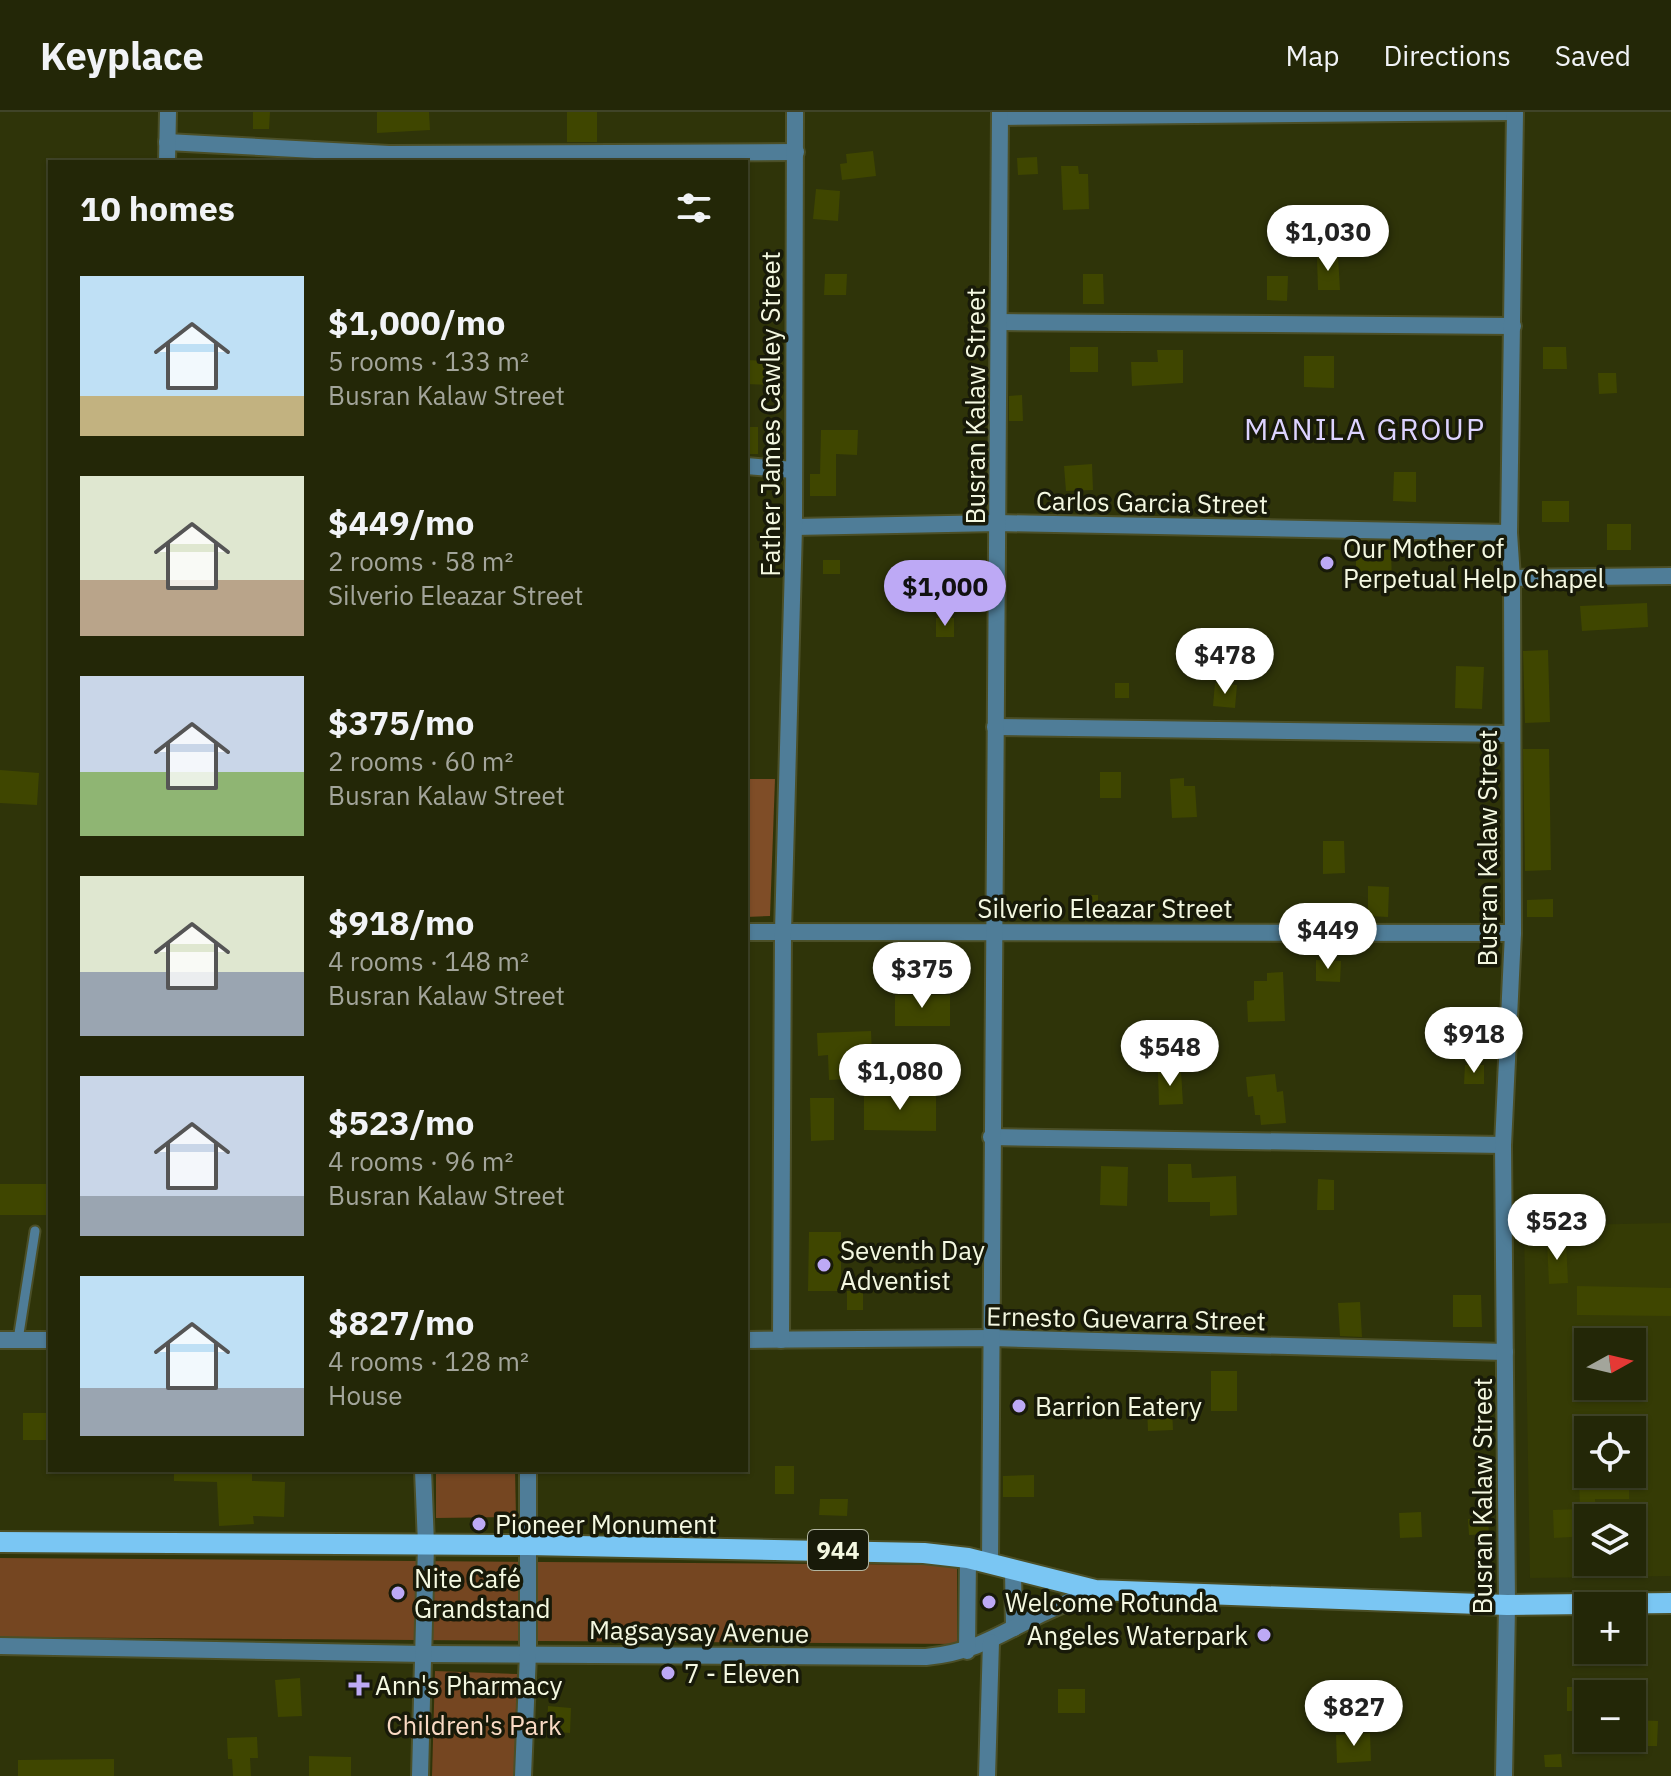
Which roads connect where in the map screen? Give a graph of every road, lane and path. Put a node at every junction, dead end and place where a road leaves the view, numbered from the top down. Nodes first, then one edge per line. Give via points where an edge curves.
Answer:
1 (168, 112) edge
2 (795, 112) edge
3 (1514, 112) edge
4 (1000, 114) edge
5 (167, 142) junction
6 (796, 152) junction
7 (710, 157) edge
8 (389, 158) edge
9 (599, 158) edge
10 (167, 160) edge
11 (999, 322) junction
12 (1513, 326) junction
13 (748, 466) edge
14 (793, 470) junction
15 (998, 523) junction
16 (794, 527) junction
17 (1509, 533) junction
18 (1671, 576) edge
19 (1512, 578) junction
20 (995, 727) junction
21 (1511, 734) junction
22 (748, 932) edge
23 (783, 932) junction
24 (996, 932) junction
25 (1513, 933) junction
26 (991, 1137) junction
27 (1503, 1145) junction
28 (35, 1231) dead end
29 (992, 1338) junction
30 (0, 1340) edge
31 (18, 1340) junction
32 (48, 1340) edge
33 (748, 1340) edge
34 (781, 1340) junction
35 (1505, 1352) junction
36 (423, 1472) edge
37 (528, 1472) edge
38 (0, 1542) edge
39 (426, 1544) junction
40 (528, 1545) junction
41 (968, 1558) junction
42 (990, 1564) junction
43 (1013, 1570) junction
44 (1095, 1590) junction
45 (1671, 1603) edge
46 (1507, 1605) junction
47 (1014, 1628) junction
48 (991, 1642) junction
49 (0, 1646) edge
50 (967, 1651) junction
51 (528, 1653) junction
52 (424, 1654) junction
53 (420, 1776) edge
54 (523, 1776) edge
55 (987, 1776) edge
56 (1504, 1776) edge

1 - 5 street
2 - 6 street, Father James Cawley Street
3 - 4 street
3 - 12 street, Busran Kalaw Street
4 - 11 street, Busran Kalaw Street
5 - 8 street
5 - 10 street
6 - 7 street
6 - 14 street, Father James Cawley Street
7 - 9 street
8 - 9 street
11 - 12 street
11 - 15 street, Busran Kalaw Street
12 - 17 street, Busran Kalaw Street
13 - 14 street
14 - 16 street, Father James Cawley Street
15 - 16 street, Carlos Garcia Street
15 - 17 street, Carlos Garcia Street
15 - 20 street, Busran Kalaw Street
16 - 23 street, Father James Cawley Street
17 - 19 street, Busran Kalaw Street
18 - 19 street
19 - 21 street, Busran Kalaw Street
20 - 21 street
20 - 24 street, Busran Kalaw Street
21 - 25 street, Busran Kalaw Street
22 - 23 street, Silverio Eleazar Street
23 - 24 street, Silverio Eleazar Street
23 - 34 street, Father James Cawley Street
24 - 25 street, Silverio Eleazar Street
24 - 26 street, Busran Kalaw Street
25 - 27 street, Busran Kalaw Street
26 - 27 street
26 - 29 street, Busran Kalaw Street
27 - 35 street, Busran Kalaw Street
28 - 31 lane
29 - 34 street, Ernesto Guevarra Street
29 - 35 street, Ernesto Guevarra Street
29 - 42 street, Busran Kalaw Street
30 - 31 street
31 - 32 street
33 - 34 street, Ernesto Guevarra Street
35 - 46 street, Busran Kalaw Street
36 - 39 street
37 - 40 street
38 - 39 main road, 944
39 - 40 main road, 944
39 - 52 street
40 - 41 main road, 944
40 - 51 street
41 - 42 main road, 944
41 - 50 street
42 - 43 main road, 944
43 - 44 main road, 944
43 - 47 street
44 - 46 main road, 944
44 - 47 street, Magsaysay Avenue
45 - 46 main road, 944
46 - 56 street, Busran Kalaw Street
47 - 48 street, Magsaysay Avenue
48 - 50 street, Magsaysay Avenue
48 - 55 street
49 - 52 street, Magsaysay Avenue
50 - 51 street, Magsaysay Avenue via 926,1657
51 - 52 street, Magsaysay Avenue
51 - 54 street
52 - 53 street

